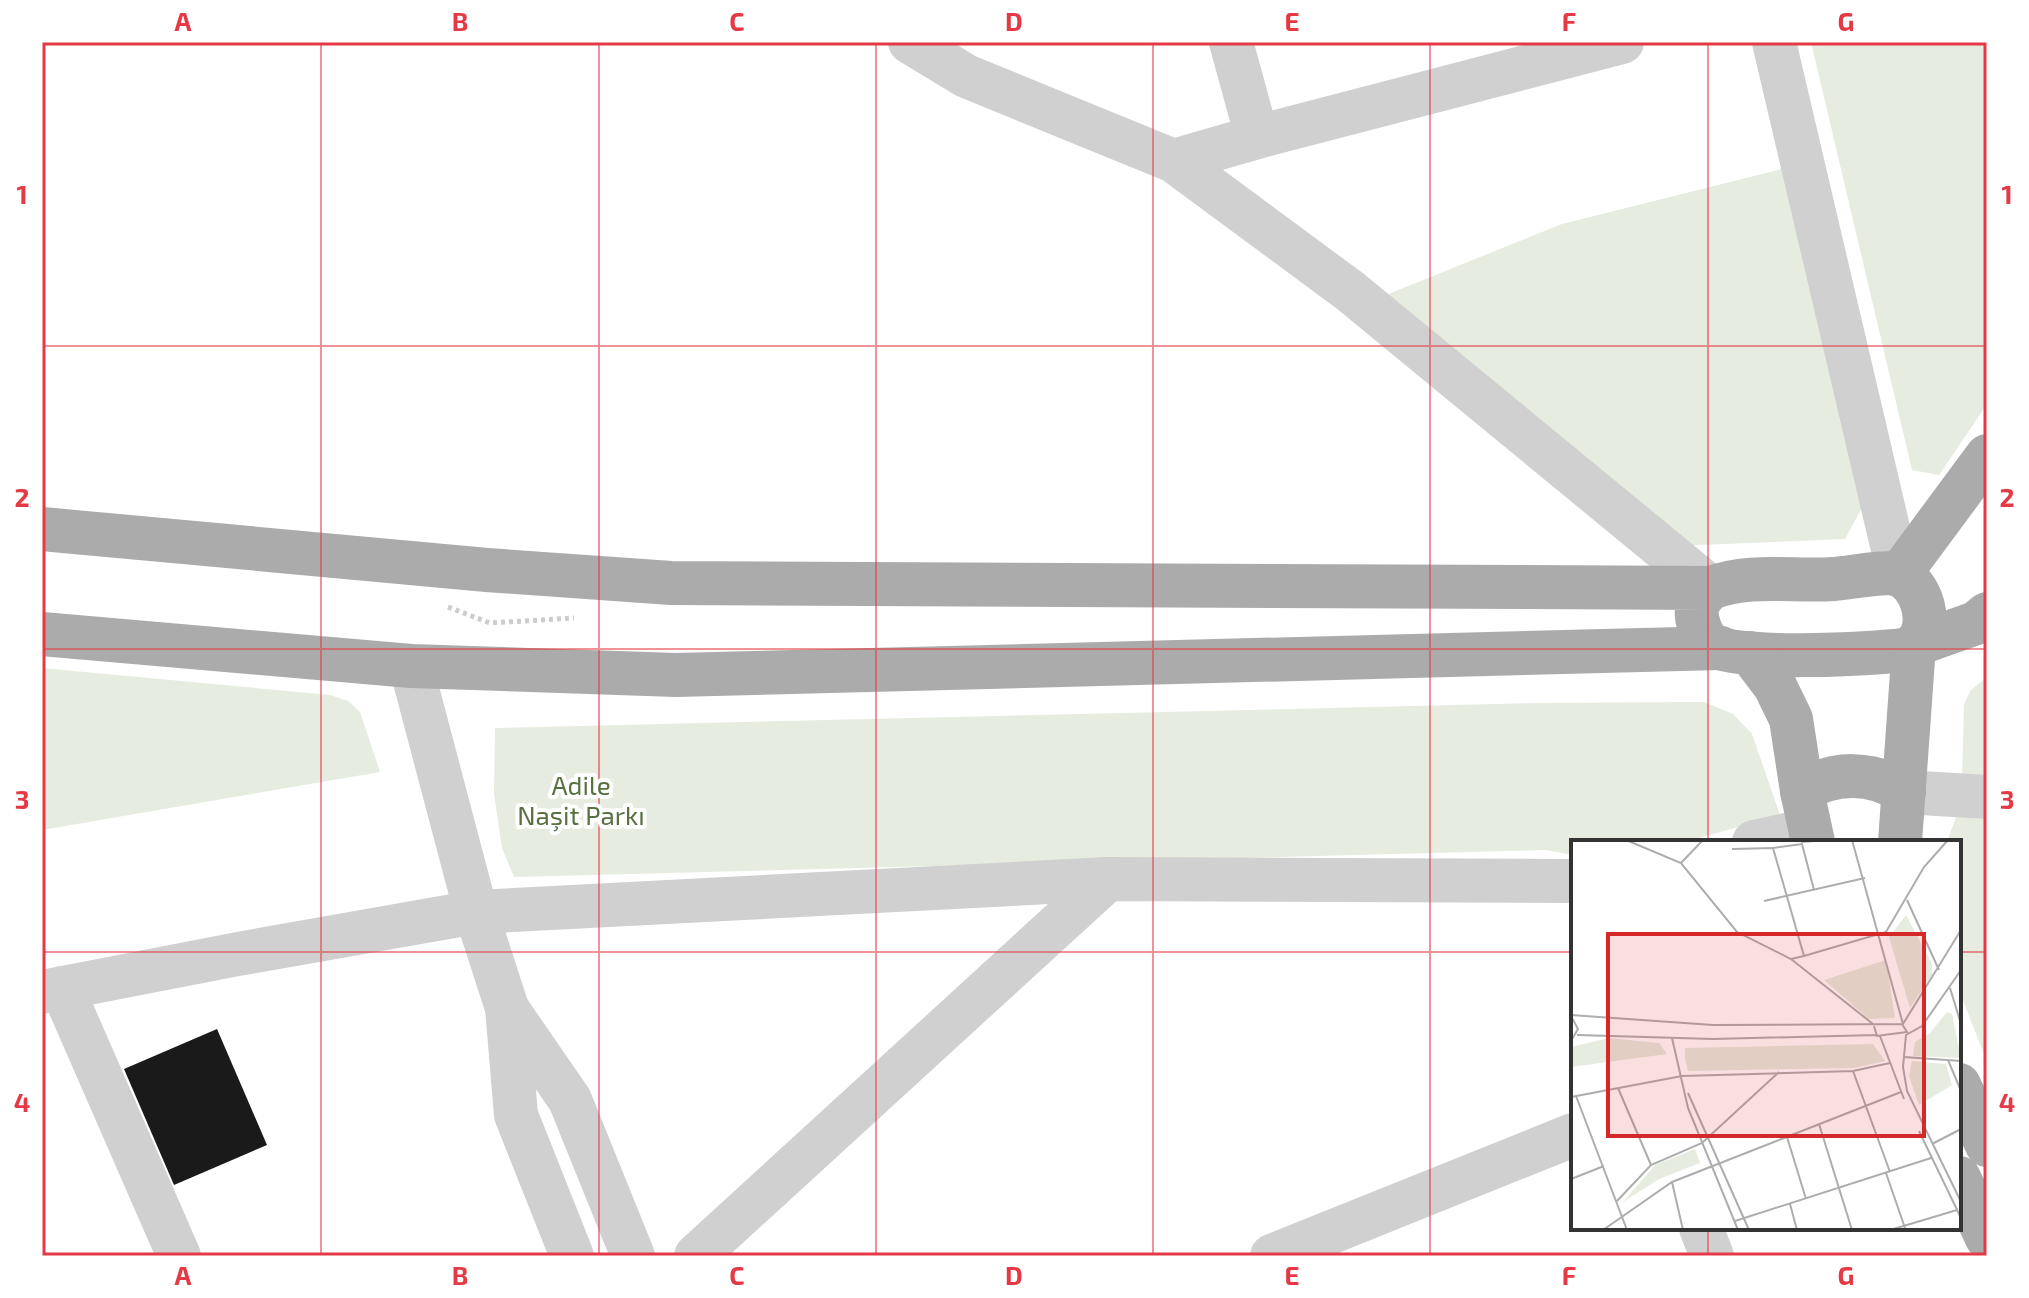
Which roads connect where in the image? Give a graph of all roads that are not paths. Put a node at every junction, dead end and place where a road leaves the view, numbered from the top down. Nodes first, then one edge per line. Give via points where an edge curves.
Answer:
1 (910, 42) edge
2 (1231, 42) edge
3 (1622, 42) edge
4 (1774, 42) edge
5 (1257, 137) junction
6 (1174, 161) junction
7 (1987, 456) edge
8 (42, 529) edge
9 (1899, 575) junction
10 (1711, 588) junction
11 (1987, 614) edge
12 (42, 634) edge
13 (1914, 645) junction
14 (1736, 651) junction
15 (411, 666) junction
16 (1904, 792) junction
17 (1987, 797) edge
18 (1808, 821) edge
19 (1759, 840) edge
20 (1900, 840) edge
21 (1108, 879) junction
22 (1571, 881) edge
23 (476, 912) junction
24 (52, 990) edge
25 (507, 1008) junction
26 (1961, 1089) edge
27 (1571, 1136) edge
28 (1987, 1145) edge
29 (1961, 1182) edge
30 (1702, 1230) edge
31 (1987, 1238) edge
32 (1362, 1239) edge
33 (179, 1256) edge
34 (572, 1256) edge
35 (633, 1256) edge
36 (696, 1256) edge
37 (1272, 1256) edge
38 (1712, 1256) edge

1 - 6 street via 966,76
2 - 5 street
3 - 5 street
4 - 9 street
5 - 6 street
6 - 10 street via 1350,291
7 - 9 main road
8 - 10 main road via 671,583
9 - 10 main road via 1744,580
9 - 13 main road via 1917,592 1924,609 1924,626
10 - 14 main road via 1697,605 1704,637 1714,646
11 - 13 main road
12 - 15 main road
13 - 14 main road via 1872,653
13 - 16 main road
14 - 15 main road via 676,675
14 - 18 main road via 1775,686 1791,719
15 - 23 street
16 - 17 street
16 - 18 main road via 1870,777 1816,782
16 - 20 main road
18 - 19 street
21 - 22 street
21 - 23 street
21 - 36 street
23 - 24 street
23 - 25 street
24 - 33 street
25 - 34 street via 516,1115
25 - 35 street via 570,1100
26 - 28 main road
27 - 32 street
29 - 31 main road
30 - 38 street
32 - 37 street

